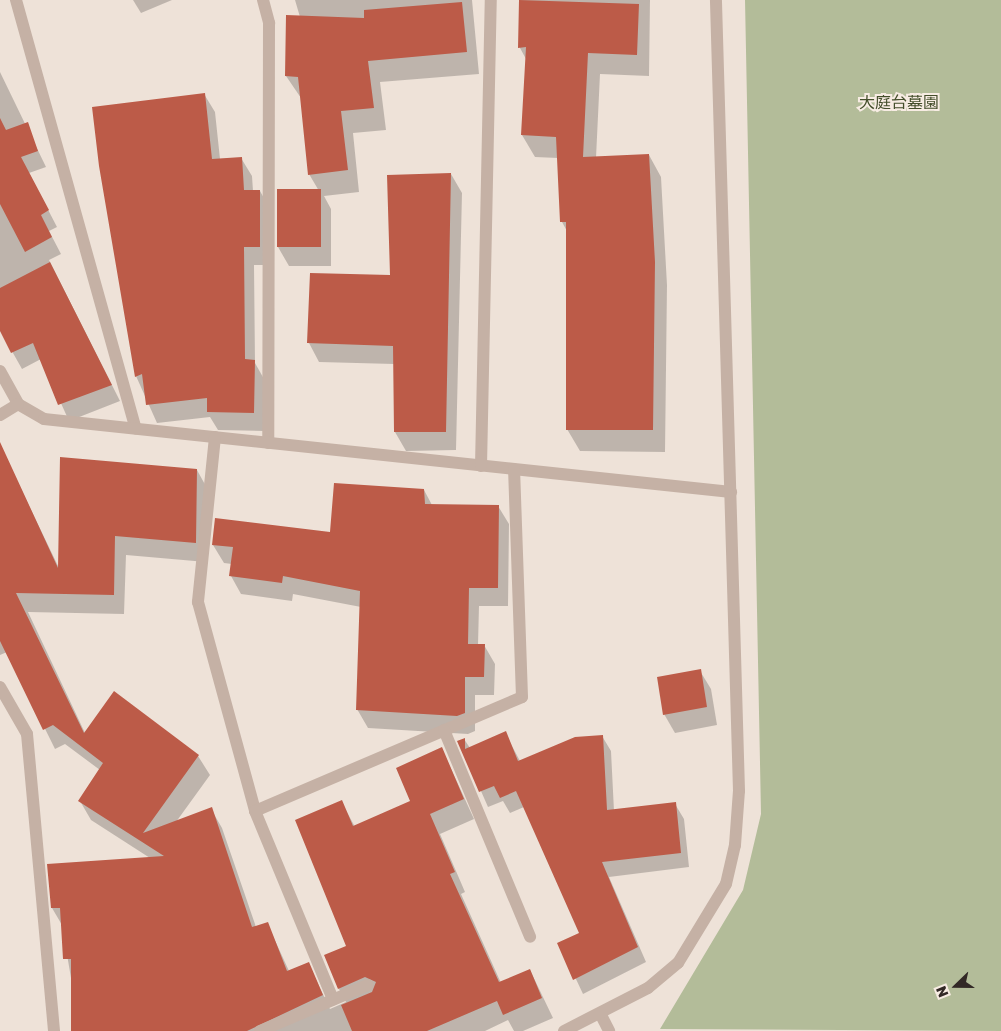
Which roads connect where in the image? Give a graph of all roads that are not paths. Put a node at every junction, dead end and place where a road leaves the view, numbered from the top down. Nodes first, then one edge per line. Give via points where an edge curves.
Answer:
1 (16, 0) edge
2 (263, 0) edge
3 (491, 0) edge
4 (716, 0) edge
5 (0, 371) edge
6 (18, 404) junction
7 (0, 414) edge
8 (136, 429) junction
9 (215, 437) junction
10 (268, 443) junction
11 (481, 466) junction
12 (514, 469) junction
13 (731, 492) junction
14 (0, 687) edge
15 (444, 730) junction
16 (255, 811) junction
17 (530, 936) dead end
18 (368, 984) dead end
19 (334, 999) junction
20 (602, 1015) junction
21 (54, 1031) edge
22 (260, 1031) edge
23 (564, 1031) edge
24 (609, 1031) edge

1 - 8 street
2 - 10 street via 269,23
3 - 11 street
4 - 13 street
5 - 6 street
6 - 7 street
6 - 8 street via 44,419
8 - 9 street
9 - 10 street
9 - 16 street via 198,602
10 - 11 street
11 - 12 street
12 - 13 street
12 - 15 street via 522,696
13 - 20 street via 739,791 735,845 726,884 678,963 648,988
14 - 21 street via 27,734
15 - 16 street
15 - 17 street
16 - 19 street
18 - 19 street
19 - 22 street
20 - 23 street
20 - 24 street

